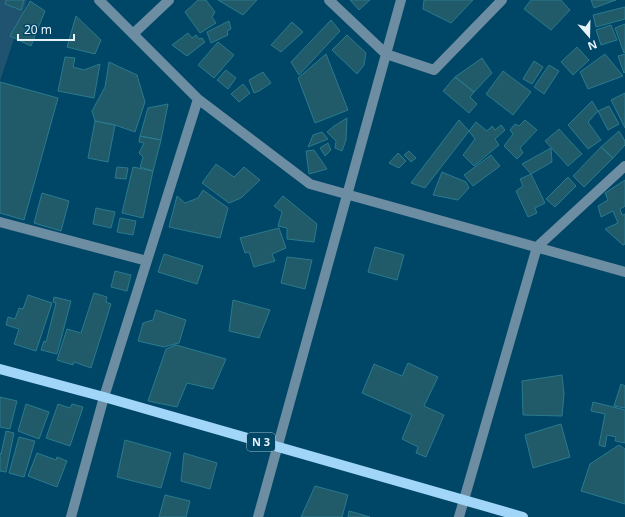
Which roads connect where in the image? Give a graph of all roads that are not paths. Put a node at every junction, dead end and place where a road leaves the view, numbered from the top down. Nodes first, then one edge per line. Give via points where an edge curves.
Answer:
1 (100, 0) edge
2 (168, 0) edge
3 (330, 0) edge
4 (401, 0) edge
5 (502, 0) edge
6 (134, 34) junction
7 (386, 54) junction
8 (198, 99) junction
9 (625, 166) edge
10 (347, 194) junction
11 (0, 222) edge
12 (537, 247) junction
13 (147, 261) junction
14 (625, 272) edge
15 (0, 369) edge
16 (104, 397) junction
17 (277, 447) junction
18 (464, 500) junction
19 (71, 517) edge
20 (258, 517) edge
21 (459, 517) edge
22 (522, 517) edge

1 - 6 street
2 - 6 street
3 - 7 street
4 - 7 street
5 - 7 street via 434,70
6 - 8 street
7 - 10 street
8 - 10 street via 310,184
8 - 13 street
9 - 12 street
10 - 12 street
10 - 17 street
11 - 13 street
12 - 14 street
12 - 18 street
13 - 16 street
15 - 16 main road, N 3
16 - 17 main road, N 3
16 - 19 street
17 - 18 main road, N 3
17 - 20 street
18 - 21 street
18 - 22 main road, N 3

